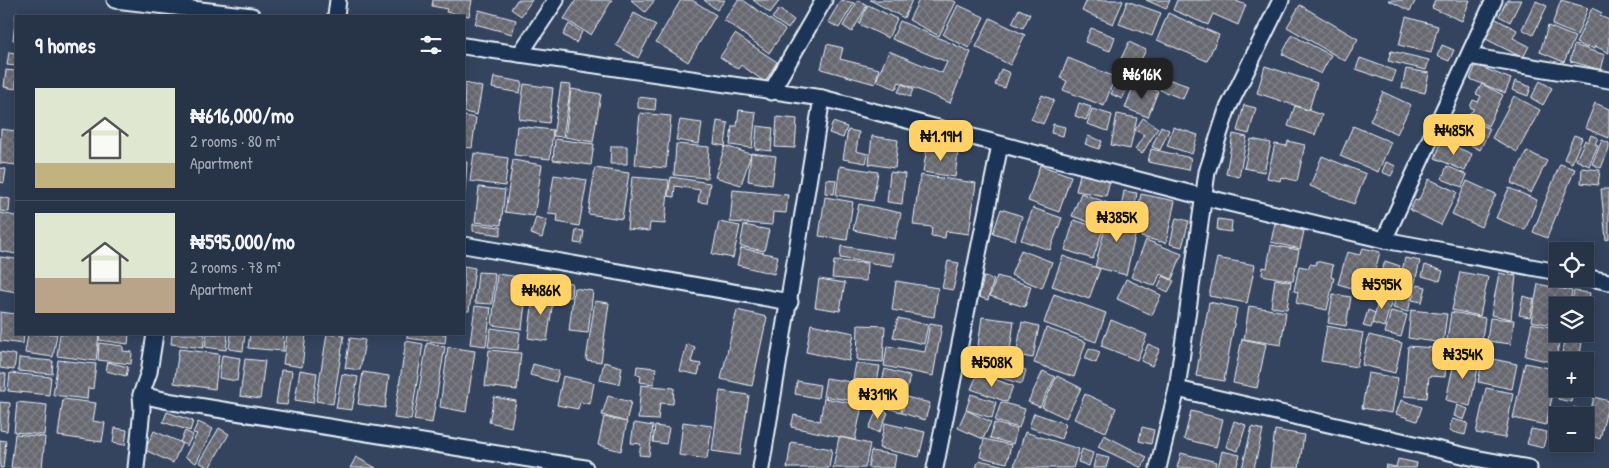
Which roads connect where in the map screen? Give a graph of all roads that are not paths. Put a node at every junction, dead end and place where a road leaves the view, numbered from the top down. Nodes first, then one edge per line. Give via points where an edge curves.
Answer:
1 (115, 0) edge
2 (338, 0) edge
3 (556, 0) edge
4 (824, 0) edge
5 (1281, 0) edge
6 (1494, 0) edge
7 (196, 13) edge
8 (233, 15) edge
9 (336, 15) edge
10 (465, 46) edge
11 (520, 54) junction
12 (1469, 56) junction
13 (1609, 80) edge
14 (771, 92) junction
15 (822, 98) junction
16 (1000, 145) junction
17 (1204, 197) junction
18 (1384, 240) junction
19 (465, 245) edge
20 (1549, 270) edge
21 (1594, 279) edge
22 (1609, 282) edge
23 (790, 302) junction
24 (155, 335) edge
25 (1176, 389) junction
26 (141, 395) junction
27 (136, 468) edge
28 (585, 468) edge
29 (761, 468) edge
30 (936, 468) edge
31 (1158, 468) edge
32 (1529, 468) edge

1 - 7 street
2 - 9 street
3 - 11 street
4 - 14 street
5 - 17 street via 1227,110 1207,172
6 - 12 street
7 - 8 street
10 - 11 street
11 - 14 street
12 - 13 street
12 - 18 street
14 - 15 street
15 - 16 street
15 - 23 street
16 - 17 street
16 - 30 street
17 - 18 street
17 - 25 street
18 - 20 street
19 - 23 street
21 - 22 street
23 - 29 street
24 - 26 street via 149,372
25 - 31 street
25 - 32 street
26 - 27 street
26 - 28 street

